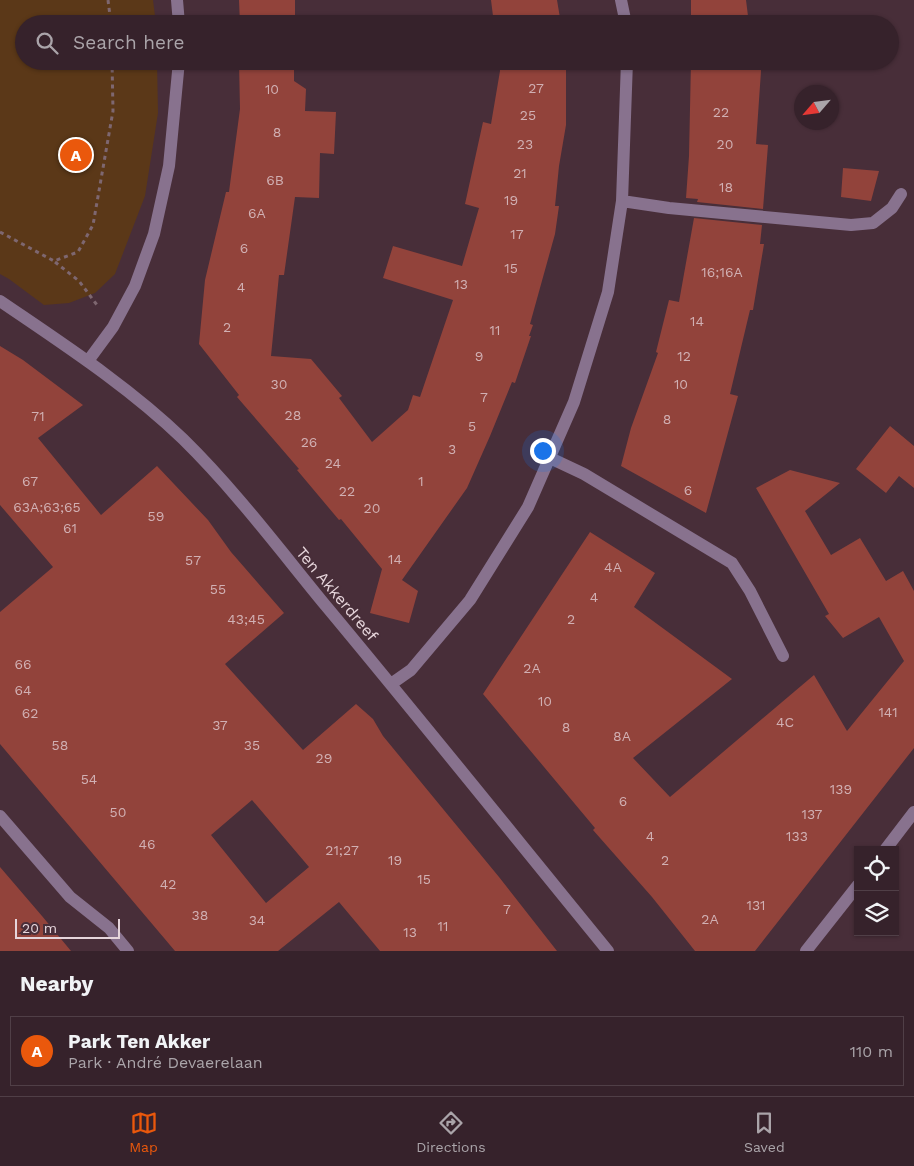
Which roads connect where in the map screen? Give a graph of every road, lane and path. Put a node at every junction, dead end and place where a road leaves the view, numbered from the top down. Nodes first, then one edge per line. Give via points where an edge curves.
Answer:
1 (108, 0) edge
2 (177, 0) edge
3 (621, 0) edge
4 (110, 15) edge
5 (178, 15) edge
6 (624, 15) edge
7 (112, 70) edge
8 (178, 70) edge
9 (627, 70) edge
10 (901, 194) dead end
11 (622, 202) junction
12 (0, 232) edge
13 (54, 261) junction
14 (0, 301) edge
15 (113, 327) junction
16 (88, 361) junction
17 (550, 458) junction
18 (783, 656) dead end
19 (392, 684) junction
20 (914, 812) edge
21 (0, 816) edge
22 (888, 846) edge
23 (854, 889) edge
24 (128, 951) edge
25 (608, 951) edge
26 (806, 951) edge

1 - 4 path
2 - 5 street
3 - 6 street
7 - 13 path via 113,111 93,225 78,252
8 - 15 street via 169,166 154,234 135,286
9 - 11 street
10 - 11 street via 892,208 873,223 851,225
11 - 17 street via 608,292 574,402
12 - 13 path
13 - 15 path via 79,281
14 - 16 street, Ten Akkerdreef
15 - 16 street
16 - 19 street, Ten Akkerdreef via 184,440
17 - 18 street via 584,474 732,563
17 - 19 street via 528,507 470,600 411,670
19 - 25 street, Ten Akkerdreef
20 - 22 street
21 - 24 street via 70,897 109,928
23 - 26 street

